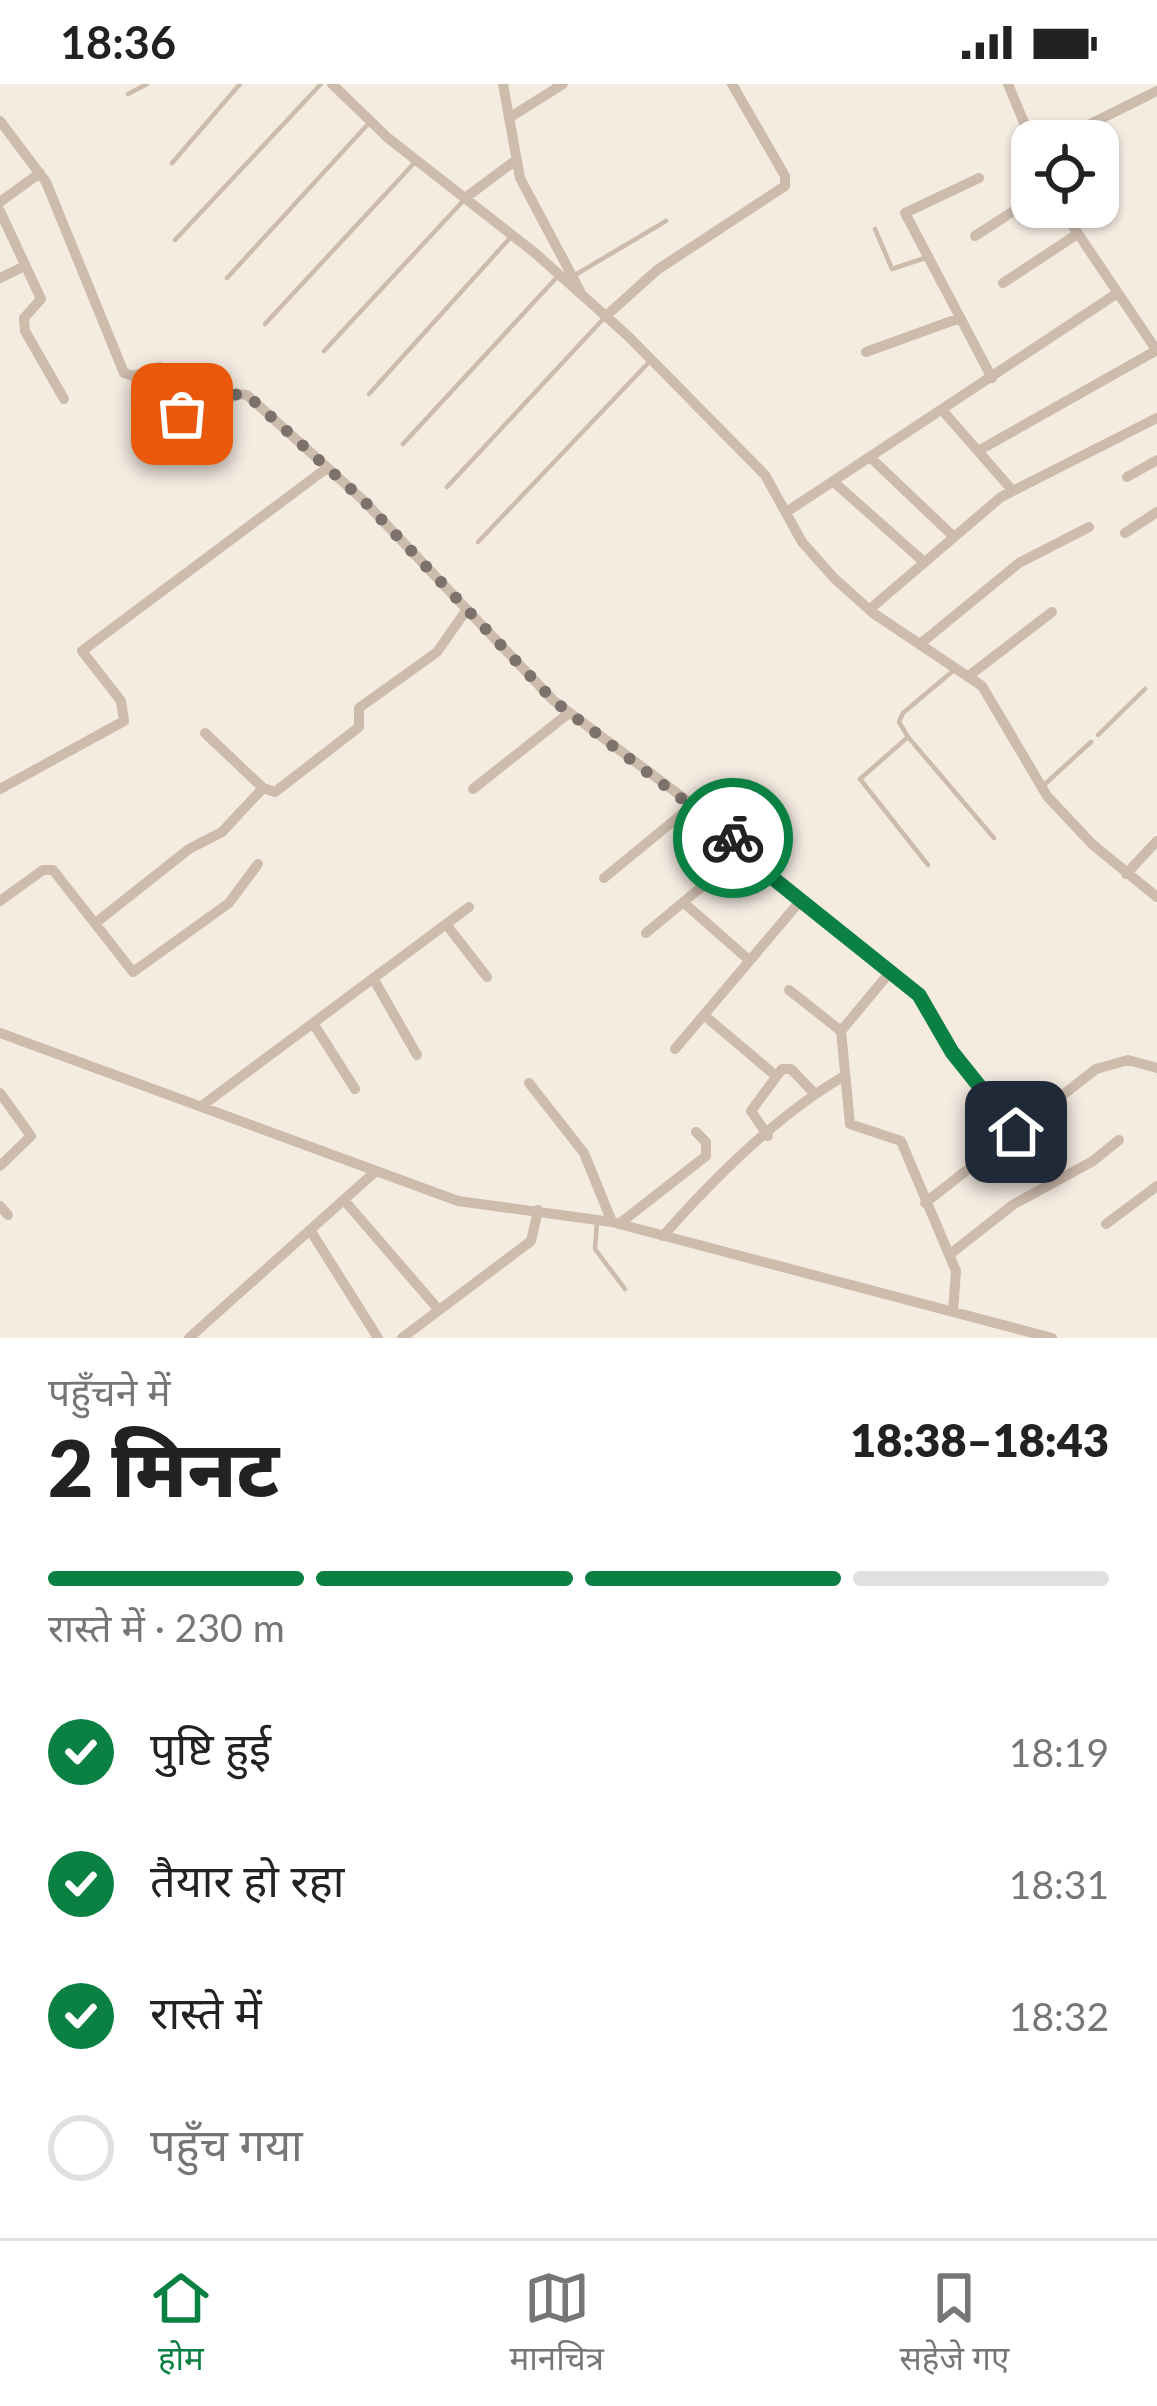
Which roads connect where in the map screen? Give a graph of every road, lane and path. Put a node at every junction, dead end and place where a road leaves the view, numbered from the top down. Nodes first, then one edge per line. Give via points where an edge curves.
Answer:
1 (147, 84) edge
2 (240, 84) edge
3 (321, 84) edge
4 (332, 84) edge
5 (503, 84) edge
6 (562, 84) edge
7 (732, 84) edge
8 (1008, 84) edge
9 (1157, 91) edge
10 (128, 94) dead end
11 (512, 116) junction
12 (1023, 120) edge
13 (1098, 120) edge
14 (0, 121) edge
15 (370, 121) junction
16 (417, 160) junction
17 (516, 160) junction
18 (172, 163) dead end
19 (40, 173) junction
20 (979, 178) dead end
21 (465, 198) junction
22 (0, 207) edge
23 (1011, 213) edge
24 (666, 220) dead end
25 (1072, 228) edge
26 (875, 229) dead end
27 (1076, 235) junction
28 (512, 236) junction
29 (975, 236) dead end
30 (176, 240) dead end
31 (928, 257) junction
32 (26, 266) junction
33 (559, 274) junction
34 (575, 274) junction
35 (0, 278) edge
36 (227, 278) dead end
37 (1004, 283) dead end
38 (581, 294) junction
39 (1116, 294) junction
40 (606, 316) junction
41 (960, 318) junction
42 (265, 323) dead end
43 (324, 351) dead end
44 (1157, 351) edge
45 (866, 352) dead end
46 (651, 360) junction
47 (992, 378) junction
48 (369, 394) dead end
49 (64, 399) dead end
50 (943, 411) junction
51 (1157, 418) edge
52 (403, 444) dead end
53 (978, 451) junction
54 (872, 459) junction
55 (1157, 460) edge
56 (327, 468) junction
57 (1127, 477) dead end
58 (835, 483) junction
59 (447, 487) dead end
60 (1012, 490) junction
61 (788, 511) junction
62 (1157, 512) edge
63 (1089, 527) dead end
64 (1125, 532) dead end
65 (954, 537) junction
66 (478, 542) dead end
67 (924, 562) junction
68 (869, 610) junction
69 (465, 612) junction
70 (1052, 612) dead end
71 (920, 644) junction
72 (959, 667) junction
73 (970, 675) junction
74 (1145, 688) dead end
75 (568, 713) junction
76 (205, 734) dead end
77 (1098, 735) dead end
78 (908, 737) junction
79 (1091, 742) dead end
80 (263, 788) junction
81 (1041, 788) junction
82 (0, 789) edge
83 (473, 790) dead end
84 (693, 805) junction
85 (994, 838) dead end
86 (1157, 842) edge
87 (745, 851) junction
88 (258, 864) dead end
89 (928, 866) dead end
90 (1126, 874) junction
91 (604, 878) dead end
92 (1157, 897) edge
93 (801, 900) junction
94 (0, 901) edge
95 (684, 903) junction
96 (469, 907) dead end
97 (98, 921) junction
98 (446, 924) junction
99 (646, 932) dead end
100 (749, 960) junction
101 (891, 971) junction
102 (487, 977) dead end
103 (373, 978) junction
104 (789, 990) dead end
105 (705, 1016) junction
106 (314, 1023) junction
107 (841, 1031) junction
108 (0, 1033) edge
109 (675, 1049) dead end
110 (417, 1055) dead end
111 (1157, 1068) edge
112 (776, 1076) junction
113 (844, 1076) junction
114 (529, 1082) dead end
115 (355, 1089) dead end
116 (0, 1093) edge
117 (814, 1094) junction
118 (203, 1106) junction
119 (696, 1132) dead end
120 (1016, 1132) junction
121 (768, 1136) junction
122 (1119, 1140) dead end
123 (0, 1166) edge
124 (376, 1172) junction
125 (1157, 1186) edge
126 (344, 1200) junction
127 (925, 1203) junction
128 (538, 1210) junction
129 (610, 1221) junction
130 (1106, 1225) dead end
131 (310, 1230) junction
132 (663, 1236) junction
133 (949, 1255) junction
134 (625, 1289) dead end
135 (438, 1310) junction
136 (953, 1312) junction
137 (997, 1324) junction
138 (189, 1338) edge
139 (378, 1338) edge
140 (402, 1338) edge
141 (987, 1338) edge
142 (1052, 1338) edge

1 - 10 lane
2 - 18 lane
3 - 30 lane
4 - 15 street
5 - 11 street
6 - 11 street
7 - 40 street via 785,186 657,270
8 - 12 street
9 - 13 street
11 - 17 street
14 - 19 street
15 - 16 street
15 - 36 lane
16 - 21 street
16 - 42 lane
17 - 21 street
17 - 34 street
19 - 22 street
19 - 56 street via 124,373 160,368 192,422 242,393
20 - 31 street via 906,210
21 - 28 street
21 - 43 lane
22 - 32 street
23 - 29 street
24 - 34 lane
25 - 27 street
26 - 31 lane via 892,269
27 - 37 street
27 - 39 street
28 - 33 street
28 - 48 lane
31 - 41 street
32 - 35 street
32 - 49 street via 41,304 22,323
33 - 38 street
33 - 52 lane
34 - 38 street
38 - 40 street
39 - 44 street
39 - 47 street
40 - 46 street
40 - 59 lane
41 - 45 street
41 - 47 street
44 - 53 street
46 - 61 street via 765,476
46 - 66 lane
47 - 50 street
50 - 53 street
50 - 54 street
51 - 60 street
53 - 60 street
54 - 58 street
54 - 65 street
55 - 57 street
56 - 69 street
56 - 82 street via 82,651 121,700 124,722
58 - 61 street
58 - 67 street
60 - 65 street
61 - 68 street via 815,559
62 - 64 street
63 - 71 street via 1019,562
65 - 67 street
67 - 68 street
68 - 71 street
69 - 75 street
69 - 80 street via 436,652 358,708 359,727 283,788
70 - 73 street
71 - 72 street
72 - 73 street
72 - 78 lane via 903,713
73 - 81 street via 994,699
74 - 77 lane
75 - 83 street
75 - 84 street
76 - 80 street
78 - 85 lane
78 - 89 lane via 860,779
79 - 81 lane
80 - 97 street via 222,832
81 - 90 street
84 - 87 street
84 - 91 street
86 - 90 street
87 - 93 street
87 - 95 street
88 - 97 street via 229,903 136,971
90 - 92 street
93 - 100 street
93 - 101 street
94 - 97 street via 50,868
95 - 99 street
95 - 100 street
96 - 98 street
98 - 102 street
98 - 103 street
100 - 105 street
101 - 107 street
101 - 120 street via 919,995 952,1052
103 - 106 street
103 - 110 street
104 - 107 street
105 - 109 street
105 - 112 street
106 - 115 street
106 - 118 street
107 - 113 street
108 - 118 street
111 - 120 street via 1104,1064
112 - 117 street via 787,1067
112 - 121 street via 751,1111
113 - 117 street
113 - 127 street via 852,1127 899,1138
114 - 129 street via 584,1153
116 - 123 street via 31,1136
117 - 121 street
118 - 124 street
119 - 129 street via 706,1156
120 - 127 street
121 - 132 street via 716,1176
122 - 133 street
124 - 126 street
124 - 128 street via 458,1201
125 - 130 street
126 - 131 street
126 - 135 street
127 - 133 street
128 - 129 street
128 - 135 street via 531,1241
129 - 132 street
129 - 134 lane via 596,1249
131 - 138 street
131 - 139 street
132 - 136 street
133 - 136 street via 958,1279
135 - 140 street
136 - 137 street
137 - 141 street
137 - 142 street

